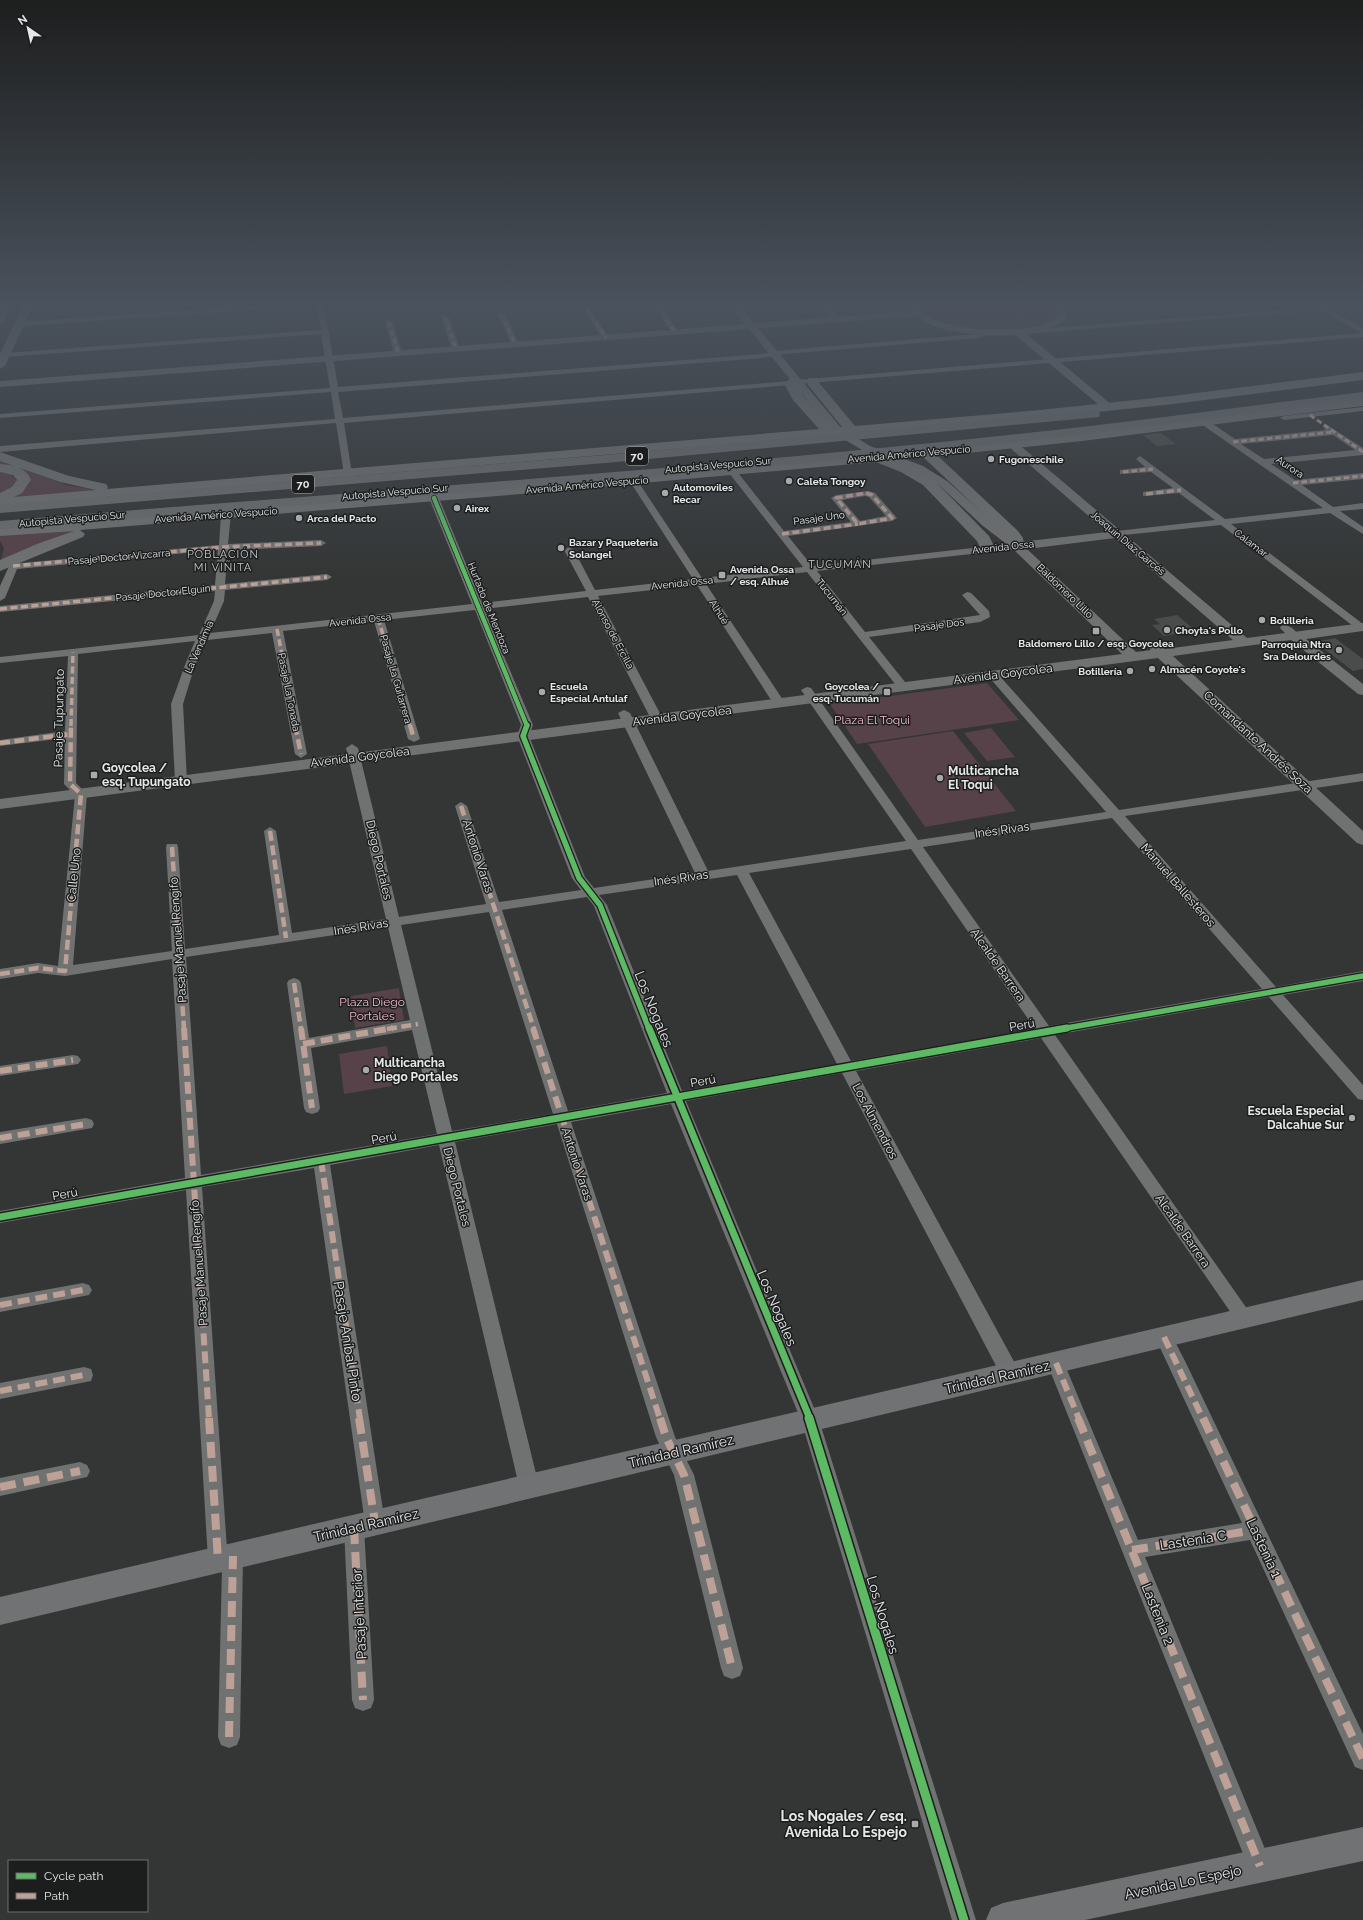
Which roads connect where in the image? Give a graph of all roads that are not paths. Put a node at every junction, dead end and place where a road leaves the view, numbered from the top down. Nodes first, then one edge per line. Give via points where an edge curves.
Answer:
1 (275, 395) edge
2 (335, 395) edge
3 (647, 395) edge
4 (797, 395) edge
5 (822, 395) edge
6 (1093, 395) edge
7 (1210, 395) edge
8 (1267, 395) edge
9 (1363, 396) edge
10 (1108, 407) junction
11 (1360, 407) edge
12 (1310, 415) junction
13 (0, 416) edge
14 (1363, 416) edge
15 (1284, 418) dead end
16 (339, 421) junction
17 (1204, 422) junction
18 (832, 431) junction
19 (852, 431) junction
20 (1334, 432) junction
21 (1233, 442) junction
22 (1012, 444) junction
23 (0, 449) edge
24 (927, 452) junction
25 (1363, 452) edge
26 (0, 456) edge
27 (876, 457) junction
28 (605, 459) junction
29 (1140, 459) dead end
30 (1262, 462) junction
31 (429, 467) junction
32 (0, 468) edge
33 (1153, 469) junction
34 (732, 471) junction
35 (1123, 472) dead end
36 (348, 474) junction
37 (1363, 476) edge
38 (633, 480) junction
39 (1293, 483) junction
40 (476, 486) junction
41 (150, 490) junction
42 (1181, 490) junction
43 (1146, 494) dead end
44 (0, 498) edge
45 (434, 498) junction
46 (0, 502) edge
47 (1363, 506) edge
48 (0, 509) edge
49 (1332, 510) junction
50 (232, 513) junction
51 (961, 514) junction
52 (143, 521) junction
53 (1224, 523) junction
54 (858, 524) junction
55 (0, 525) edge
56 (1363, 531) edge
57 (0, 532) edge
58 (782, 534) junction
59 (1117, 534) junction
60 (1012, 542) junction
61 (321, 543) dead end
62 (224, 547) junction
63 (987, 549) junction
64 (569, 550) dead end
65 (7, 566) edge
66 (810, 569) junction
67 (327, 577) dead end
68 (700, 582) junction
69 (221, 587) junction
70 (592, 594) junction
71 (967, 595) dead end
72 (0, 598) edge
73 (478, 606) junction
74 (0, 609) edge
75 (378, 618) junction
76 (1359, 623) edge
77 (277, 629) junction
78 (1289, 632) junction
79 (862, 635) junction
80 (203, 637) junction
81 (1239, 638) junction
82 (1157, 649) junction
83 (73, 652) junction
84 (1129, 653) junction
85 (0, 660) edge
86 (993, 675) junction
87 (900, 682) junction
88 (1363, 691) edge
89 (810, 694) junction
90 (776, 698) junction
91 (655, 714) junction
92 (626, 718) junction
93 (525, 731) junction
94 (71, 734) junction
95 (414, 740) junction
96 (0, 743) edge
97 (354, 753) junction
98 (301, 754) junction
99 (181, 775) junction
100 (1363, 777) edge
101 (70, 784) junction
102 (1304, 786) junction
103 (0, 793) edge
104 (81, 794) junction
105 (0, 804) edge
106 (461, 806) dead end
107 (1115, 814) junction
108 (270, 831) dead end
109 (1363, 840) edge
110 (914, 843) junction
111 (172, 847) dead end
112 (740, 869) junction
113 (703, 875) junction
114 (590, 892) junction
115 (495, 907) junction
116 (394, 922) junction
117 (286, 938) junction
118 (179, 954) junction
119 (65, 971) junction
120 (0, 974) edge
121 (1363, 976) edge
122 (294, 983) dead end
123 (1273, 992) junction
124 (418, 1024) junction
125 (1045, 1032) junction
126 (303, 1044) junction
127 (73, 1060) dead end
128 (846, 1067) junction
129 (0, 1071) edge
130 (1363, 1095) edge
131 (676, 1097) junction
132 (312, 1108) dead end
133 (562, 1117) junction
134 (86, 1124) dead end
135 (0, 1138) edge
136 (445, 1138) junction
137 (321, 1160) junction
138 (194, 1182) junction
139 (0, 1217) edge
140 (83, 1290) dead end
141 (1363, 1290) edge
142 (0, 1305) edge
143 (1244, 1318) junction
144 (1164, 1337) junction
145 (1056, 1363) junction
146 (1010, 1373) junction
147 (84, 1375) dead end
148 (0, 1391) edge
149 (810, 1420) junction
150 (673, 1453) junction
151 (80, 1471) dead end
152 (530, 1486) junction
153 (0, 1488) edge
154 (365, 1525) junction
155 (1255, 1530) junction
156 (1132, 1550) junction
157 (226, 1558) junction
158 (0, 1611) edge
159 (732, 1668) dead end
160 (363, 1700) dead end
161 (229, 1737) dead end
162 (1363, 1760) edge
163 (1363, 1844) edge
164 (1260, 1866) junction
165 (1011, 1919) edge
166 (964, 1920) edge

1 - 13 street
2 - 16 street
3 - 16 street
4 - 18 main road
5 - 19 main road
6 - 10 street
7 - 10 main road
8 - 28 highway, Autopista Vespucio Sur / 70 via 1122,412
9 - 40 highway, Autopista Vespucio Sur / 70 via 980,442
10 - 19 main road
11 - 12 street
11 - 14 street
11 - 17 main road, Avenida Américo Vespucio
12 - 15 street
12 - 20 street
16 - 23 street
16 - 36 street
17 - 21 street, Aurora
17 - 22 main road, Avenida Américo Vespucio
18 - 19 main road
18 - 31 main road
18 - 60 street, Baldomero Lillo via 862,446 919,468 938,479
20 - 21 street
20 - 25 street
21 - 30 street, Aurora
22 - 24 main road, Avenida Américo Vespucio
22 - 59 street, Joaquín Díaz Garcés
24 - 27 main road, Avenida Américo Vespucio
24 - 60 main road via 1013,534 1016,538
25 - 30 street
26 - 41 main road via 84,484
27 - 34 main road, Avenida Américo Vespucio
27 - 51 main road via 933,486
28 - 31 highway
28 - 48 highway, Autopista Vespucio Sur / 70
29 - 33 street, Calamar
30 - 39 street, Aurora
31 - 36 main road
32 - 44 main road via 16,471 24,480 17,490
33 - 35 street
33 - 42 street, Calamar
34 - 38 main road, Avenida Américo Vespucio
34 - 58 street, Tucumán
36 - 41 main road
37 - 39 street
38 - 45 main road, Avenida Américo Vespucio
38 - 68 street, Alhué
39 - 49 street, Aurora
40 - 50 highway
40 - 55 highway, Autopista Vespucio Sur / 70
41 - 46 main road
42 - 43 street
42 - 53 street, Calamar
45 - 50 main road, Avenida Américo Vespucio
45 - 73 street, Hurtado de Mendoza
47 - 49 street, Avenida Ossa
49 - 53 street, Avenida Ossa
49 - 56 street, Aurora
50 - 52 main road, Avenida Américo Vespucio
50 - 62 street, La Vendimia
51 - 60 main road
51 - 63 main road via 986,542
52 - 57 main road, Avenida Américo Vespucio
52 - 65 main road via 102,528 62,539 34,550
53 - 59 street, Avenida Ossa
53 - 76 street, Calamar
54 - 54 street, Pasaje Uno via 888,520 892,517 871,494 837,498
54 - 58 street, Pasaje Uno
58 - 66 street, Tucumán
59 - 60 street, Avenida Ossa
59 - 81 street, Joaquín Díaz Garcés
60 - 63 street, Avenida Ossa
60 - 84 street, Baldomero Lillo
61 - 62 street, Pasaje Doctor Vizcarra
62 - 65 street, Pasaje Doctor Vizcarra
62 - 69 street, La Vendimia
63 - 66 street, Avenida Ossa
64 - 70 street, Alonso de Ercilla
65 - 72 street
66 - 68 street, Avenida Ossa
66 - 79 street, Tucumán
67 - 69 street, Pasaje Doctor Elguin
68 - 70 street, Avenida Ossa
68 - 90 street, Alhué
69 - 74 street, Pasaje Doctor Elguin
69 - 80 street, La Vendimia via 218,605
70 - 73 street, Avenida Ossa
70 - 91 street, Alonso de Ercilla
71 - 79 street, Pasaje Dos via 985,613 985,617
73 - 75 street, Avenida Ossa
73 - 93 street, Hurtado de Mendoza
75 - 77 street, Avenida Ossa
75 - 95 street, Pasaje La Guitarrera
76 - 78 street, Avenida Goycolea
77 - 80 street, Avenida Ossa
77 - 98 street, Pasaje La Tonada
78 - 81 street, Avenida Goycolea
78 - 88 street
79 - 87 street, Tucumán
80 - 83 street, Avenida Ossa
80 - 99 street, La Vendimia via 177,704
81 - 82 street, Avenida Goycolea
82 - 84 street, Avenida Goycolea
82 - 102 street, Comandante Andrés Soza
83 - 85 street, Avenida Ossa
83 - 94 street, Pasaje Tupungato
84 - 86 street, Avenida Goycolea
84 - 87 street, Avenida Goycolea
86 - 87 street, Avenida Goycolea
86 - 107 street, Manuel Ballesteros
87 - 89 street, Avenida Goycolea
89 - 90 street, Avenida Goycolea
89 - 110 street, Alcalde Barrera
90 - 91 street, Avenida Goycolea
91 - 92 street, Avenida Goycolea
92 - 93 street, Avenida Goycolea
92 - 113 street
93 - 95 street, Avenida Goycolea
93 - 97 street, Avenida Goycolea
93 - 114 street, Los Nogales via 579,878
94 - 96 street
94 - 101 street, Pasaje Tupungato
95 - 97 street, Avenida Goycolea
97 - 98 street, Avenida Goycolea
97 - 99 street, Avenida Goycolea
97 - 116 street, Diego Portales
98 - 99 street, Avenida Goycolea
99 - 101 street, Avenida Goycolea
99 - 104 street, Avenida Goycolea
100 - 102 street, Inés Rivas
101 - 103 street, Avenida Goycolea
101 - 104 street
102 - 107 street, Inés Rivas
102 - 109 street, Comandante Andrés Soza
104 - 105 street, Avenida Goycolea
104 - 119 street, Calle Uno
106 - 115 street, Antonio Varas
107 - 110 street, Inés Rivas
107 - 123 street, Manuel Ballesteros
108 - 117 street
110 - 112 street, Inés Rivas
110 - 125 street, Alcalde Barrera
111 - 118 street, Pasaje Manuel Rengifo
112 - 113 street, Inés Rivas
112 - 128 street, Los Almendros
113 - 114 street, Inés Rivas
114 - 115 street, Inés Rivas
114 - 131 street, Los Nogales via 600,905
115 - 116 street, Inés Rivas
115 - 133 street, Antonio Varas
116 - 117 street, Inés Rivas
116 - 124 street, Diego Portales
117 - 118 street, Inés Rivas
118 - 119 street, Inés Rivas
118 - 138 street, Pasaje Manuel Rengifo
119 - 120 street, Inés Rivas via 38,968
121 - 123 street, Perú
122 - 126 street
123 - 125 street, Perú
123 - 130 street, Manuel Ballesteros
124 - 126 street
124 - 136 street, Diego Portales
125 - 128 street, Perú
125 - 143 street, Alcalde Barrera
126 - 132 street
127 - 129 street
128 - 131 street, Perú
128 - 146 street, Los Almendros
131 - 133 street, Perú
131 - 149 street, Los Nogales
133 - 136 street, Perú
133 - 150 street, Antonio Varas
134 - 135 street
136 - 137 street, Perú
136 - 152 street, Diego Portales
137 - 138 street, Perú
137 - 154 street, Pasaje Aníbal Pinto
138 - 139 street, Perú
138 - 157 street, Pasaje Manuel Rengifo
140 - 142 street
141 - 143 main road, Trinidad Ramírez
143 - 144 main road, Trinidad Ramírez
144 - 145 main road, Trinidad Ramírez
144 - 155 street, Lastenia 1
145 - 146 main road, Trinidad Ramírez
145 - 156 street, Lastenia 2
146 - 149 main road, Trinidad Ramírez
147 - 148 street
149 - 150 main road, Trinidad Ramírez
149 - 166 street, Los Nogales
150 - 152 main road, Trinidad Ramírez
150 - 159 street, Antonio Varas via 684,1475
151 - 153 street
152 - 154 main road, Trinidad Ramírez
154 - 157 main road, Trinidad Ramírez
154 - 160 street, Pasaje Interior
155 - 156 street, Lastenia C
155 - 162 street, Lastenia 1
156 - 164 street, Lastenia 2
157 - 158 main road, Trinidad Ramírez
157 - 161 street, Pasaje Manuel Rengifo
163 - 164 main road, Avenida Lo Espejo
164 - 165 main road, Avenida Lo Espejo

